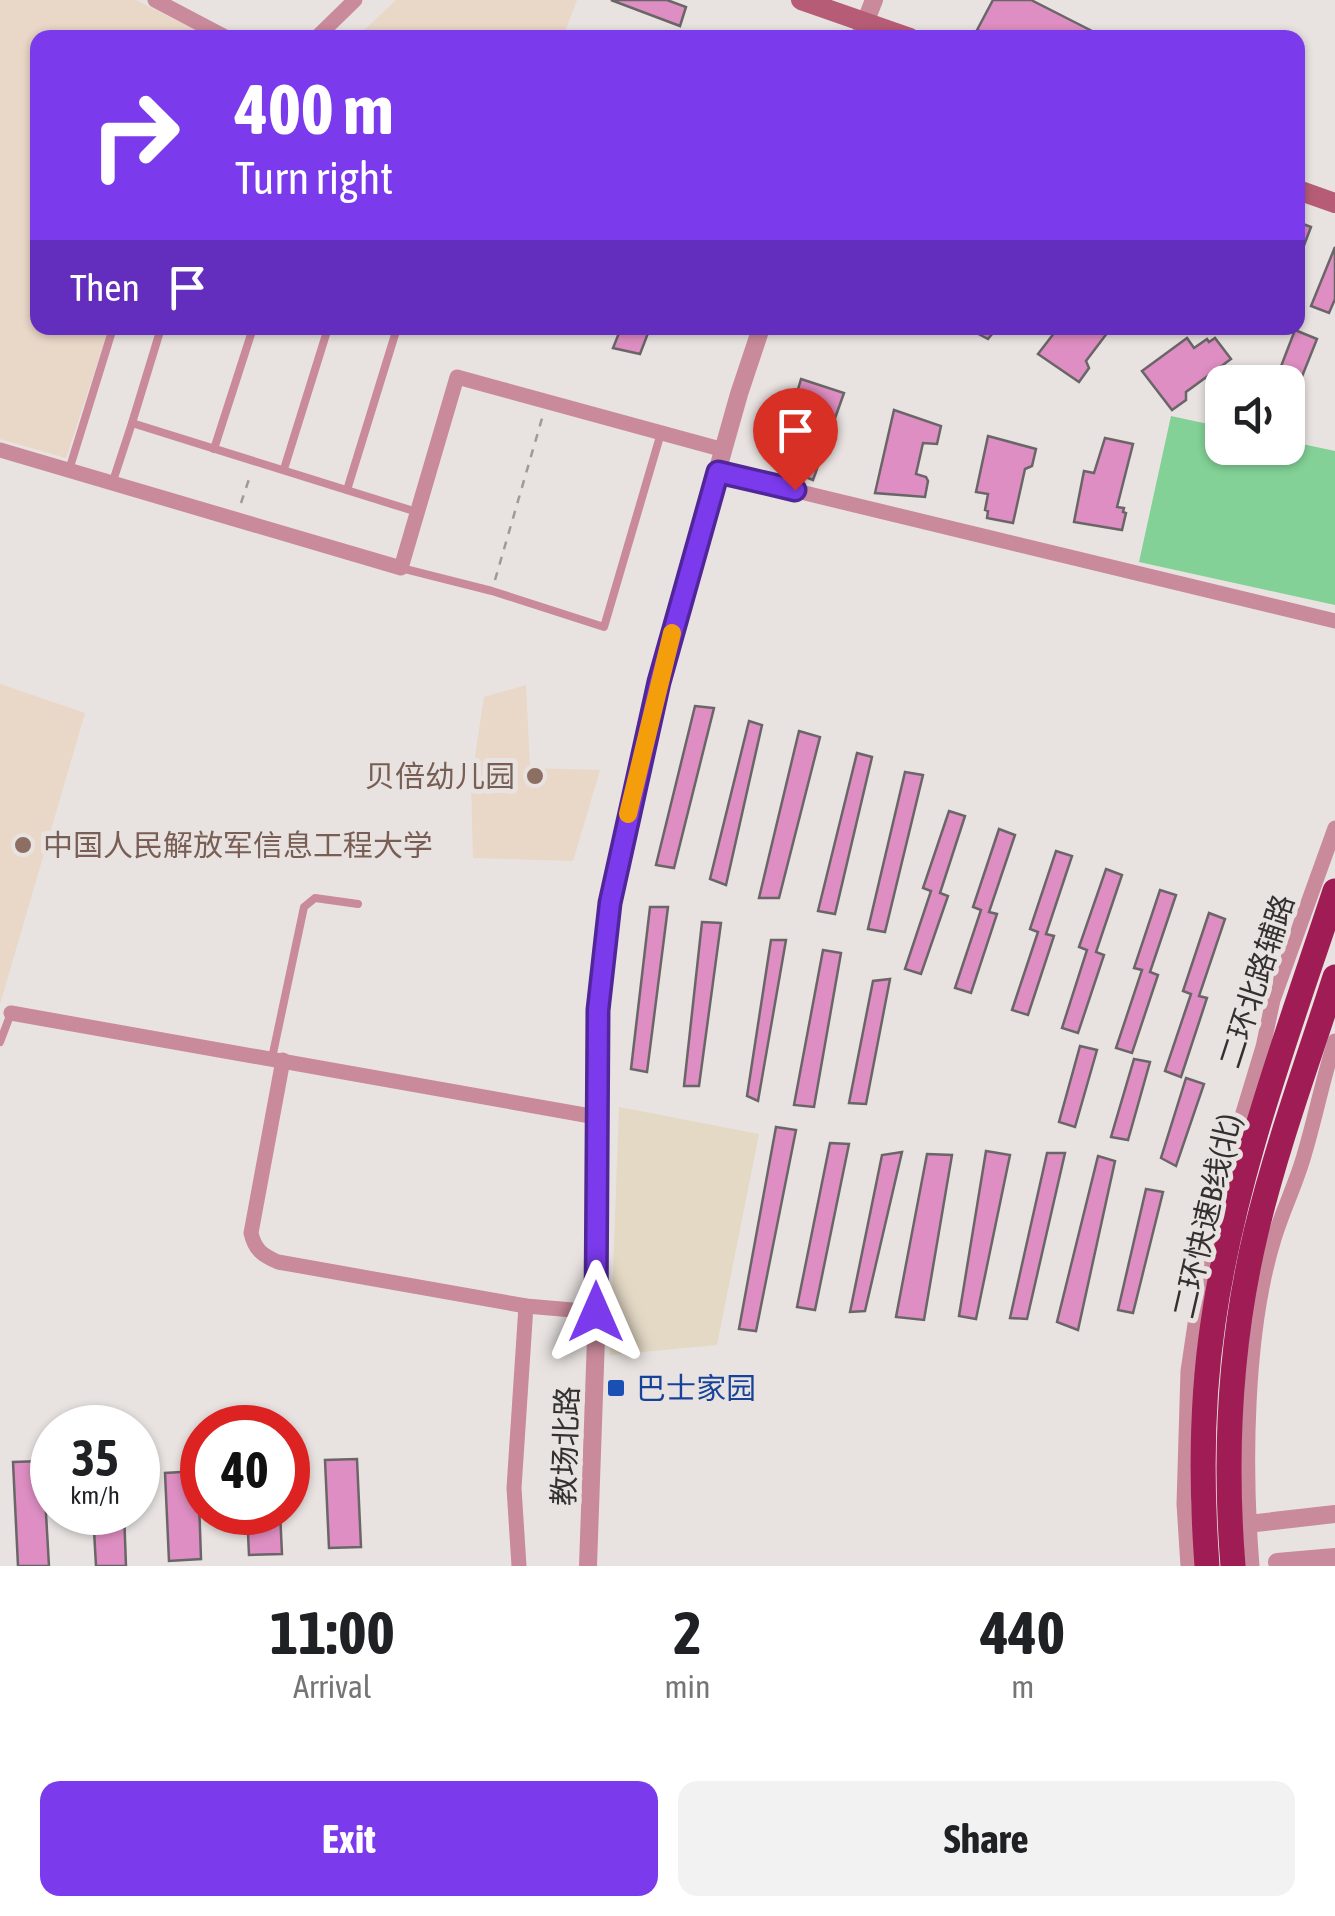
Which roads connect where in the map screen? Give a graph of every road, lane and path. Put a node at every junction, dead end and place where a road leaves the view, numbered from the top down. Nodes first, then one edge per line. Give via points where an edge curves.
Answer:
1 (155, 0) edge
2 (356, 0) edge
3 (801, 0) edge
4 (874, 0) edge
5 (212, 30) edge
6 (324, 30) edge
7 (859, 30) edge
8 (861, 30) edge
9 (1305, 192) edge
10 (1335, 202) edge
11 (112, 335) edge
12 (159, 335) edge
13 (252, 335) edge
14 (326, 335) edge
15 (395, 335) edge
16 (759, 335) edge
17 (547, 402) junction
18 (132, 423) junction
19 (661, 433) junction
20 (214, 449) junction
21 (0, 450) edge
22 (724, 450) junction
23 (254, 462) junction
24 (68, 470) junction
25 (284, 470) junction
26 (718, 472) junction
27 (112, 484) junction
28 (347, 490) junction
29 (417, 512) junction
30 (236, 520) junction
31 (401, 568) junction
32 (492, 591) junction
33 (1335, 621) edge
34 (1335, 828) edge
35 (1335, 891) edge
36 (358, 904) dead end
37 (1335, 976) edge
38 (10, 1013) joint
39 (1335, 1041) edge
40 (0, 1042) edge
41 (277, 1059) junction
42 (596, 1117) junction
43 (526, 1306) junction
44 (596, 1312) junction
45 (1335, 1514) edge
46 (1239, 1525) junction
47 (1335, 1558) edge
48 (1277, 1562) dead end
49 (519, 1566) edge
50 (588, 1566) edge
51 (1188, 1566) edge
52 (1207, 1566) edge
53 (1233, 1566) edge
54 (1252, 1566) edge

1 - 5 street
2 - 6 street
3 - 7 main road
4 - 8 street
9 - 10 main road
11 - 24 lane
12 - 18 lane
13 - 20 lane
14 - 25 lane
15 - 28 lane
16 - 22 street, 教场北路
17 - 19 street
17 - 29 street via 457,377
17 - 32 path
18 - 20 lane
18 - 27 lane
19 - 22 street
19 - 32 lane via 604,628
20 - 23 lane
21 - 24 street
22 - 26 street, 教场北路
23 - 25 lane
23 - 30 path
24 - 27 street
25 - 28 lane
26 - 33 street
26 - 42 street, 教场北路 via 632,790 610,903
27 - 30 street
28 - 29 lane
29 - 31 street
30 - 31 street
31 - 32 lane
34 - 51 street, 二环北路辅路 via 1273,1000 1205,1257 1187,1387
35 - 52 highway, 二环快速B线(北) via 1224,1256 1204,1422
36 - 41 lane via 316,898 304,907
37 - 46 highway via 1276,1161 1241,1309 1230,1416
38 - 40 lane
38 - 41 street
39 - 46 street via 1296,1186 1274,1238 1258,1321
41 - 42 street
41 - 43 street via 254,1247 278,1262
42 - 44 street, 教场北路
43 - 44 street
43 - 49 street via 514,1488
44 - 50 street, 教场北路
45 - 46 street
46 - 53 highway
46 - 54 street
47 - 48 street

